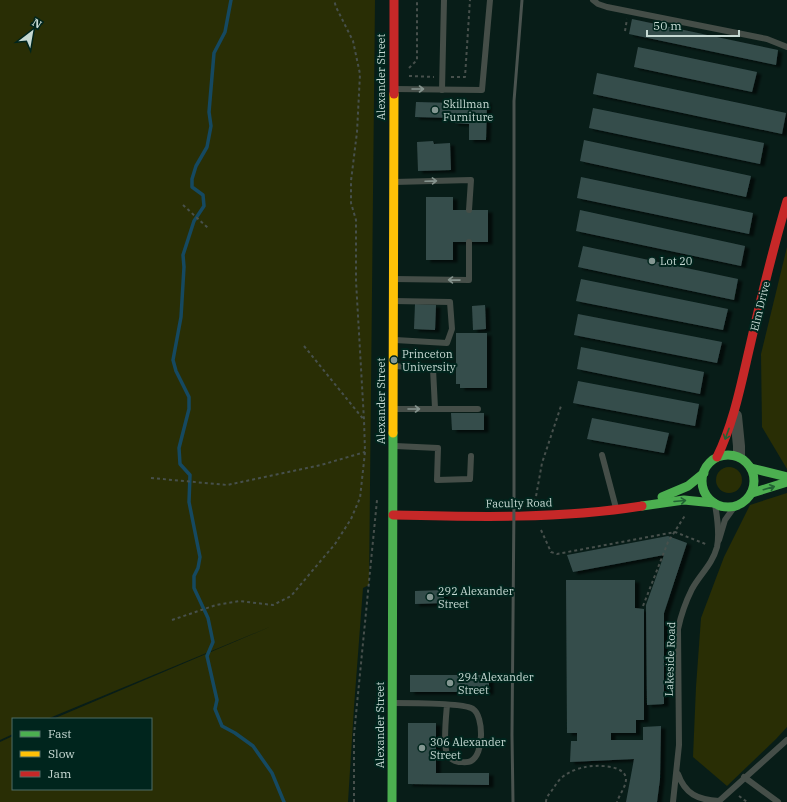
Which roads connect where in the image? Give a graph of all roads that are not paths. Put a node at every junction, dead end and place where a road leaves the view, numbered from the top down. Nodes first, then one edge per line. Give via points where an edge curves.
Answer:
1 (394, 0) edge
2 (444, 0) edge
3 (490, 0) edge
4 (593, 0) edge
5 (610, 0) edge
6 (607, 7) junction
7 (775, 42) junction
8 (787, 47) edge
9 (787, 51) edge
10 (393, 89) junction
11 (442, 90) junction
12 (392, 182) junction
13 (787, 201) edge
14 (469, 210) dead end
15 (469, 242) dead end
16 (393, 279) junction
17 (393, 301) junction
18 (393, 340) junction
19 (393, 366) junction
20 (394, 408) junction
21 (435, 408) junction
22 (478, 409) dead end
23 (736, 411) junction
24 (393, 446) junction
25 (602, 455) dead end
26 (471, 456) dead end
27 (739, 456) junction
28 (717, 457) junction
29 (752, 468) junction
30 (704, 472) junction
31 (787, 477) edge
32 (787, 482) edge
33 (752, 493) junction
34 (714, 503) junction
35 (645, 504) junction
36 (735, 506) junction
37 (616, 510) junction
38 (393, 516) junction
39 (717, 545) junction
40 (392, 703) junction
41 (447, 705) junction
42 (787, 740) edge
43 (677, 772) junction
44 (744, 777) junction
45 (719, 801) edge
46 (392, 802) edge
47 (673, 802) edge
48 (778, 802) edge

1 - 10 street, Alexander Street
2 - 11 lane
3 - 11 lane via 482,90
4 - 6 lane
5 - 6 lane
6 - 7 lane
7 - 8 lane
7 - 9 lane
10 -> 11 lane
10 - 12 street, Alexander Street
12 -> 14 lane via 471,180
12 - 16 street, Alexander Street
13 - 23 street, Elm Drive
15 -> 16 lane via 469,280
16 - 17 street, Alexander Street
17 - 18 street, Alexander Street
17 - 18 lane via 450,302 452,329 447,344
18 - 19 street, Alexander Street
19 - 20 street, Alexander Street
19 - 21 lane via 434,369
20 -> 21 lane
20 - 24 street, Alexander Street
21 - 22 lane
23 - 27 street, Elm Drive
23 -> 28 street, Elm Drive
24 - 26 lane via 438,448 437,480 470,479
24 - 38 street, Alexander Street
25 - 37 lane
27 - 28 street
27 - 29 street
28 - 30 street
29 - 31 street
29 - 33 street
30 - 34 street via 704,489
30 - 35 street, Faculty Road via 688,486
33 -> 32 street
33 - 36 street
35 -> 34 street, Faculty Road via 686,500
34 - 36 street
34 - 39 lane, Lakeside Road via 718,519
35 - 37 street, Faculty Road
36 - 39 lane via 725,520
37 - 38 street, Faculty Road via 514,516
38 - 40 street, Alexander Street
39 - 43 lane, Lakeside Road via 707,569 692,589 678,629
40 - 41 lane
40 - 46 street, Alexander Street
41 - 41 lane via 466,706 474,709 480,716 480,747 472,761 455,762 447,753
42 - 44 lane
43 - 45 lane via 682,785 690,793 704,799
43 - 47 lane, Lakeside Road
44 - 45 lane
44 - 48 lane

